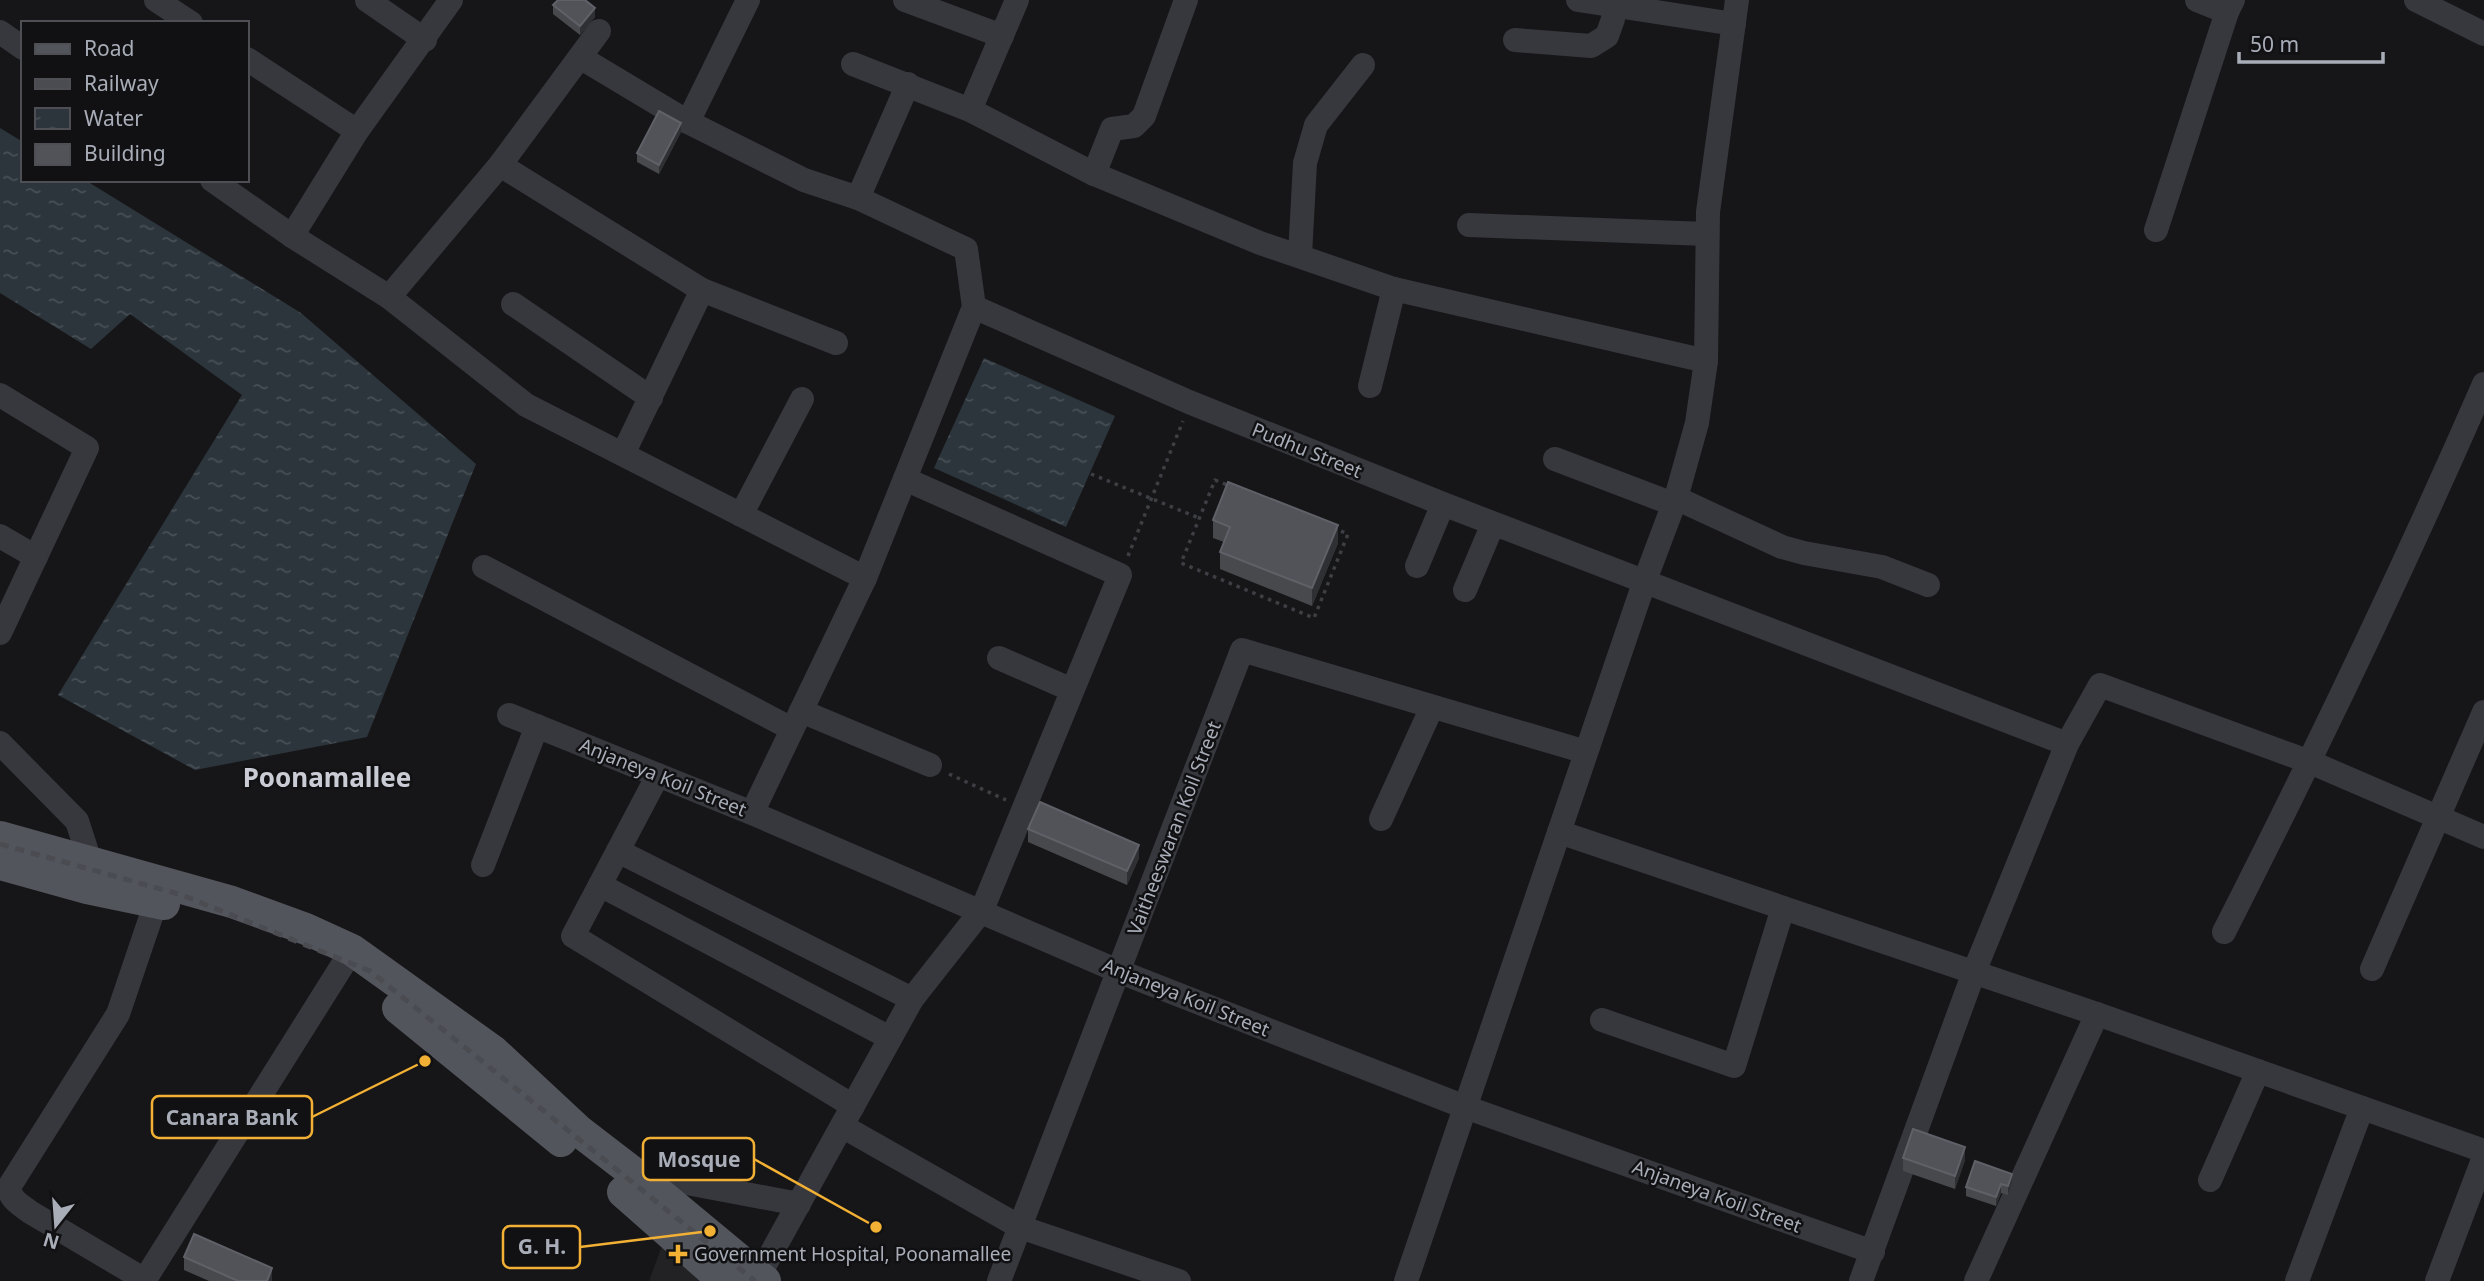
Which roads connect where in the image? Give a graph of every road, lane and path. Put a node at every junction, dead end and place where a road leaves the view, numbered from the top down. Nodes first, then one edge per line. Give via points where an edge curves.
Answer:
1 (156, 0) edge
2 (367, 0) edge
3 (452, 0) edge
4 (748, 0) edge
5 (905, 0) edge
6 (1017, 0) edge
7 (1186, 0) edge
8 (1578, 0) edge
9 (2197, 0) edge
10 (2416, 0) edge
11 (1614, 5) junction
12 (2230, 6) edge
13 (2448, 7) edge
14 (1736, 12) edge
15 (188, 21) edge
16 (599, 31) dead end
17 (0, 32) edge
18 (2484, 33) edge
19 (1002, 36) junction
20 (425, 40) junction
21 (1515, 40) dead end
22 (21, 47) edge
23 (248, 60) edge
24 (579, 60) junction
25 (853, 64) dead end
26 (1363, 65) dead end
27 (908, 84) junction
28 (970, 110) junction
29 (688, 122) junction
30 (357, 131) junction
31 (500, 165) junction
32 (1094, 174) junction
33 (215, 182) edge
34 (858, 198) junction
35 (1469, 225) dead end
36 (2156, 230) dead end
37 (1706, 234) junction
38 (292, 236) junction
39 (1300, 256) junction
40 (1394, 289) junction
41 (702, 290) junction
42 (389, 297) junction
43 (513, 304) dead end
44 (974, 307) junction
45 (836, 344) dead end
46 (1706, 361) junction
47 (2484, 384) edge
48 (1370, 386) dead end
49 (0, 395) edge
50 (652, 398) junction
51 (802, 399) dead end
52 (1177, 437) dead end
53 (623, 454) junction
54 (1555, 458) dead end
55 (1091, 474) dead end
56 (905, 479) junction
57 (1152, 498) junction
58 (1675, 501) junction
59 (1443, 504) junction
60 (741, 515) junction
61 (1199, 518) junction
62 (1493, 524) junction
63 (0, 536) edge
64 (36, 557) junction
65 (1417, 566) dead end
66 (484, 567) dead end
67 (1120, 575) junction
68 (865, 578) junction
69 (1644, 583) junction
70 (1928, 585) dead end
71 (1465, 590) dead end
72 (0, 633) edge
73 (999, 658) dead end
74 (1072, 690) junction
75 (1432, 707) junction
76 (2484, 712) edge
77 (509, 715) dead end
78 (796, 720) junction
79 (537, 726) junction
80 (0, 743) edge
81 (2067, 744) junction
82 (1586, 752) junction
83 (2310, 762) junction
84 (930, 765) joint
85 (658, 775) junction
86 (1024, 808) junction
87 (752, 813) junction
88 (2439, 816) junction
89 (1381, 819) dead end
90 (1559, 832) junction
91 (0, 837) edge
92 (2484, 837) edge
93 (618, 850) junction
94 (0, 864) edge
95 (483, 864) dead end
96 (90, 876) junction
97 (600, 885) junction
98 (156, 902) junction
99 (1783, 908) junction
100 (982, 910) junction
101 (2224, 932) dead end
102 (348, 958) junction
103 (2372, 969) dead end
104 (1118, 971) junction
105 (1974, 972) junction
106 (912, 999) junction
107 (2097, 1014) junction
108 (1602, 1020) dead end
109 (890, 1038) junction
110 (2258, 1071) junction
111 (1465, 1107) junction
112 (2362, 1108) junction
113 (848, 1116) junction
114 (2484, 1151) edge
115 (2484, 1157) edge
116 (634, 1173) junction
117 (2210, 1180) dead end
118 (799, 1204) junction
119 (1020, 1227) junction
120 (1873, 1252) junction
121 (760, 1279) edge
122 (144, 1280) edge
123 (724, 1281) edge
124 (999, 1281) edge
125 (1179, 1281) edge
126 (1406, 1281) edge
127 (1863, 1281) edge
128 (1976, 1281) edge
129 (2297, 1281) edge
130 (2437, 1281) edge

1 - 15 street
2 - 20 street
3 - 20 street
4 - 29 street
5 - 19 street
6 - 19 street
7 - 32 street via 1144,116 1134,126 1112,130
8 - 11 street
9 - 12 street
10 - 13 street
11 - 14 street
11 - 21 street via 1607,36 1591,46
12 - 36 street
13 - 18 street
14 - 37 street
16 - 24 street
17 - 22 street
19 - 28 street
20 - 30 street
23 - 30 street
24 - 29 street
24 - 31 street
25 - 27 street
26 - 39 street via 1316,125 1305,163
27 - 28 street
27 - 34 street
28 - 32 street
29 - 34 street via 804,180
30 - 38 street
31 - 41 street
31 - 42 street
32 - 39 street
33 - 38 street
34 - 44 street via 966,249
35 - 37 street
37 - 46 street
38 - 42 street
39 - 40 street
40 - 46 street
40 - 48 street
41 - 45 street
41 - 50 street
42 - 53 street via 526,405
43 - 50 street
44 - 56 street
44 - 59 street, Pudhu Street via 1189,402
46 - 58 street via 1697,423
47 - 83 street
49 - 64 street via 88,449
50 - 53 street
51 - 60 street
52 - 57 path
53 - 60 street
54 - 58 street
55 - 57 path
56 - 67 street
56 - 68 street
57 - 61 path
57 - 67 path
58 - 69 street
58 - 70 street via 1782,547 1882,567
59 - 62 street, Pudhu Street
59 - 65 street
60 - 68 street
61 - 61 path via 1215,480 1348,534 1314,618 1181,563
62 - 69 street, Pudhu Street
62 - 71 street
63 - 64 street
64 - 72 street
66 - 78 street
67 - 74 street
68 - 78 street
69 - 81 street, Pudhu Street
69 - 82 street
73 - 74 street
74 - 86 street
75 - 82 street
75 - 89 street
75 - 104 street, Vaitheeswaran Koil Street via 1242,650
76 - 88 street
77 - 79 street, Anjaneya Koil Street
78 - 84 street
78 - 87 street
79 - 85 street, Anjaneya Koil Street
79 - 95 street
80 - 96 street via 77,821
81 - 83 street via 2100,685
81 - 105 street
82 - 90 street
83 - 88 street
83 - 101 street
84 - 86 path
85 - 87 street, Anjaneya Koil Street
85 - 93 street
86 - 100 street
87 - 100 street, Anjaneya Koil Street
88 - 92 street
88 - 103 street
90 - 99 street
90 - 111 street
91 - 96 main road
93 - 97 street
93 - 106 street
94 - 96 main road
96 - 98 main road
96 - 102 main road via 232,902 306,929
97 - 109 street
97 - 113 street via 573,936
98 - 102 main road
98 - 122 street via 118,1014 9,1187 14,1200 30,1212
99 - 105 street
99 - 108 street via 1734,1066
100 - 104 street, Anjaneya Koil Street
100 - 106 street
102 - 116 main road via 493,1051
102 - 122 street
102 - 123 main road via 427,1031 650,1214
104 - 111 street, Anjaneya Koil Street
104 - 119 street, Vaitheeswaran Koil Street
105 - 107 street
105 - 120 street
106 - 109 street
107 - 110 street
107 - 128 street
109 - 113 street
110 - 112 street
110 - 117 street
111 - 120 street, Anjaneya Koil Street
111 - 126 street
112 - 114 street
112 - 129 street
113 - 118 street
113 - 119 street
115 - 130 street
116 - 118 street
116 - 121 main road
118 - 121 street
119 - 124 street, Vaitheeswaran Koil Street
119 - 125 street
120 - 127 street

